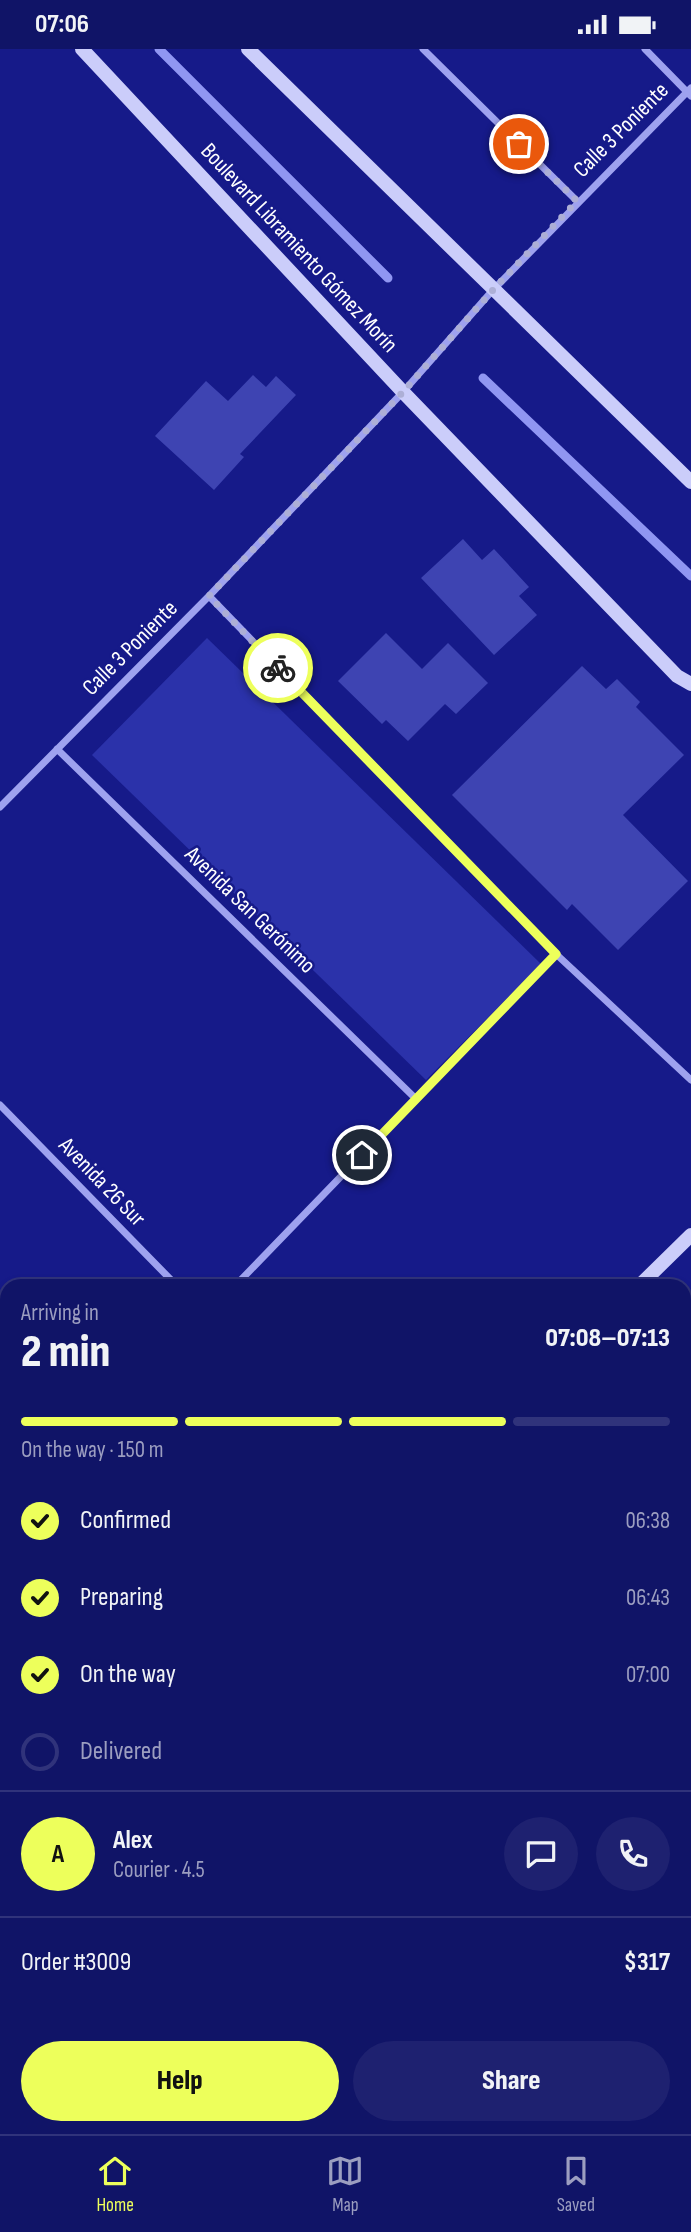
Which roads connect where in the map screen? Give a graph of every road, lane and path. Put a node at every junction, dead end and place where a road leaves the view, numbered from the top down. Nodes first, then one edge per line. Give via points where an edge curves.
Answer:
1 (82, 49) edge
2 (248, 49) edge
3 (423, 49) edge
4 (645, 49) edge
5 (690, 92) edge
6 (577, 201) junction
7 (492, 291) junction
8 (403, 392) junction
9 (691, 482) edge
10 (209, 596) junction
11 (677, 675) junction
12 (691, 684) edge
13 (691, 694) edge
14 (57, 749) junction
15 (0, 807) edge
16 (556, 954) junction
17 (691, 1080) edge
18 (416, 1099) junction
19 (0, 1105) edge
20 (691, 1235) edge
21 (170, 1279) edge
22 (242, 1279) edge
23 (646, 1279) edge

1 - 8 main road, Boulevard Libramiento Gómez Morín
2 - 7 main road
3 - 6 street
4 - 5 street
5 - 6 street, Calle 3 Poniente
6 - 7 street, Calle 3 Poniente
7 - 8 street, Calle 3 Poniente
7 - 9 main road
8 - 10 street, Calle 3 Poniente
8 - 11 main road, Boulevard Libramiento Gómez Morín
10 - 14 street, Calle 3 Poniente
10 - 16 street
11 - 12 main road, Boulevard Libramiento Gómez Morín
11 - 13 main road
14 - 15 street, Calle 3 Poniente
14 - 18 street, Avenida San Gerónimo
16 - 17 street
16 - 18 street
18 - 22 street
19 - 21 street, Avenida 26 Sur
20 - 23 main road

